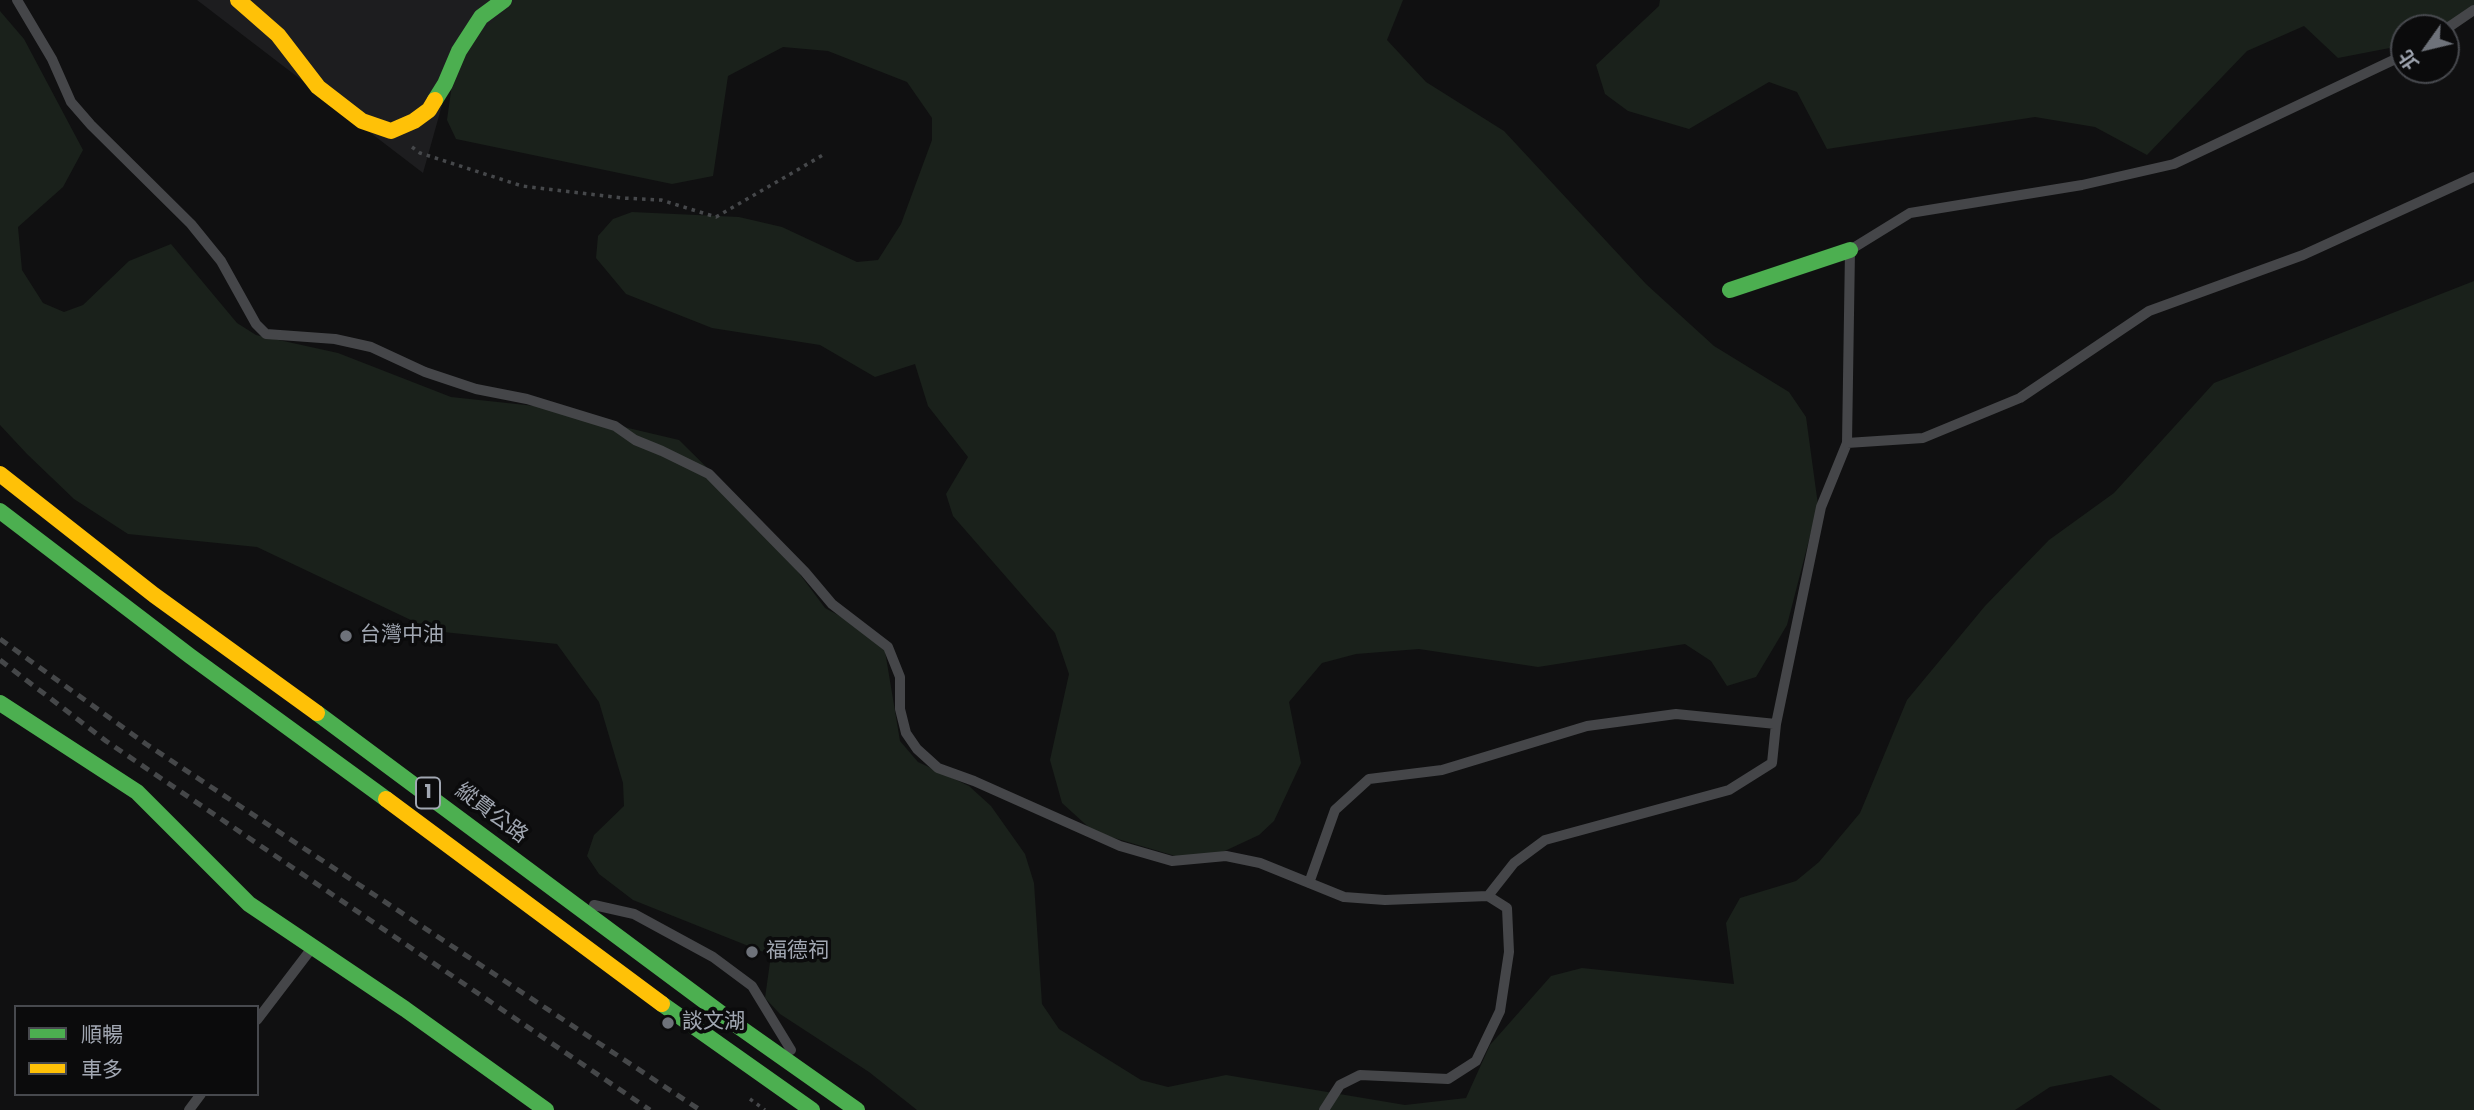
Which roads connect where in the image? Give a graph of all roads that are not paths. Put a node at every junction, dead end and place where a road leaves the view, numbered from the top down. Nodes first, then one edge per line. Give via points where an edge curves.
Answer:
1 (17, 0) edge
2 (238, 0) edge
3 (504, 0) edge
4 (2390, 62) edge
5 (2474, 177) edge
6 (1850, 250) junction
7 (1730, 290) dead end
8 (1847, 443) junction
9 (0, 474) edge
10 (0, 511) edge
11 (275, 684) junction
12 (0, 703) edge
13 (262, 707) junction
14 (1776, 724) junction
15 (1309, 883) junction
16 (1488, 896) junction
17 (568, 899) junction
18 (312, 948) junction
19 (259, 1017) edge
20 (739, 1027) junction
21 (727, 1050) junction
22 (806, 1074) junction
23 (546, 1110) edge
24 (812, 1110) edge
25 (858, 1110) edge
26 (1324, 1110) edge

1 - 15 lane via 71,102 191,224 221,261 266,334 335,339 371,347 476,389 615,426 709,474 832,604 888,648 900,677 905,733 938,768 1120,846 1172,861 1226,856 1260,863
2 - 3 main road via 278,35 318,87 362,121 391,131 429,110 481,17
4 - 6 lane via 2174,164 2082,185 1910,213
5 - 8 lane via 2303,255 2149,311 2021,398 1923,438
6 - 7 main road
6 - 8 lane
8 - 14 lane via 1821,507
9 - 11 main road, 縱貫公路 / 1
10 - 13 main road, 1
11 - 13 main road
11 - 17 main road, 縱貫公路 / 1
12 - 18 main road via 137,792 249,904
13 - 21 main road, 1
14 - 15 lane via 1676,714 1587,726 1442,770 1369,779 1335,810
14 - 16 lane via 1772,763 1729,790 1545,840 1514,863
15 - 16 lane via 1344,897 1385,900
16 - 26 lane via 1507,908 1509,952 1500,1011 1476,1061 1447,1079 1360,1075 1340,1085
17 - 20 main road, 縱貫公路 / 1
17 - 22 lane via 634,914 713,957 752,986
18 - 19 lane
18 - 23 main road
20 - 21 main road
20 - 22 main road, 縱貫公路 / 1
21 - 24 main road, 1
22 - 25 main road, 縱貫公路 / 1

